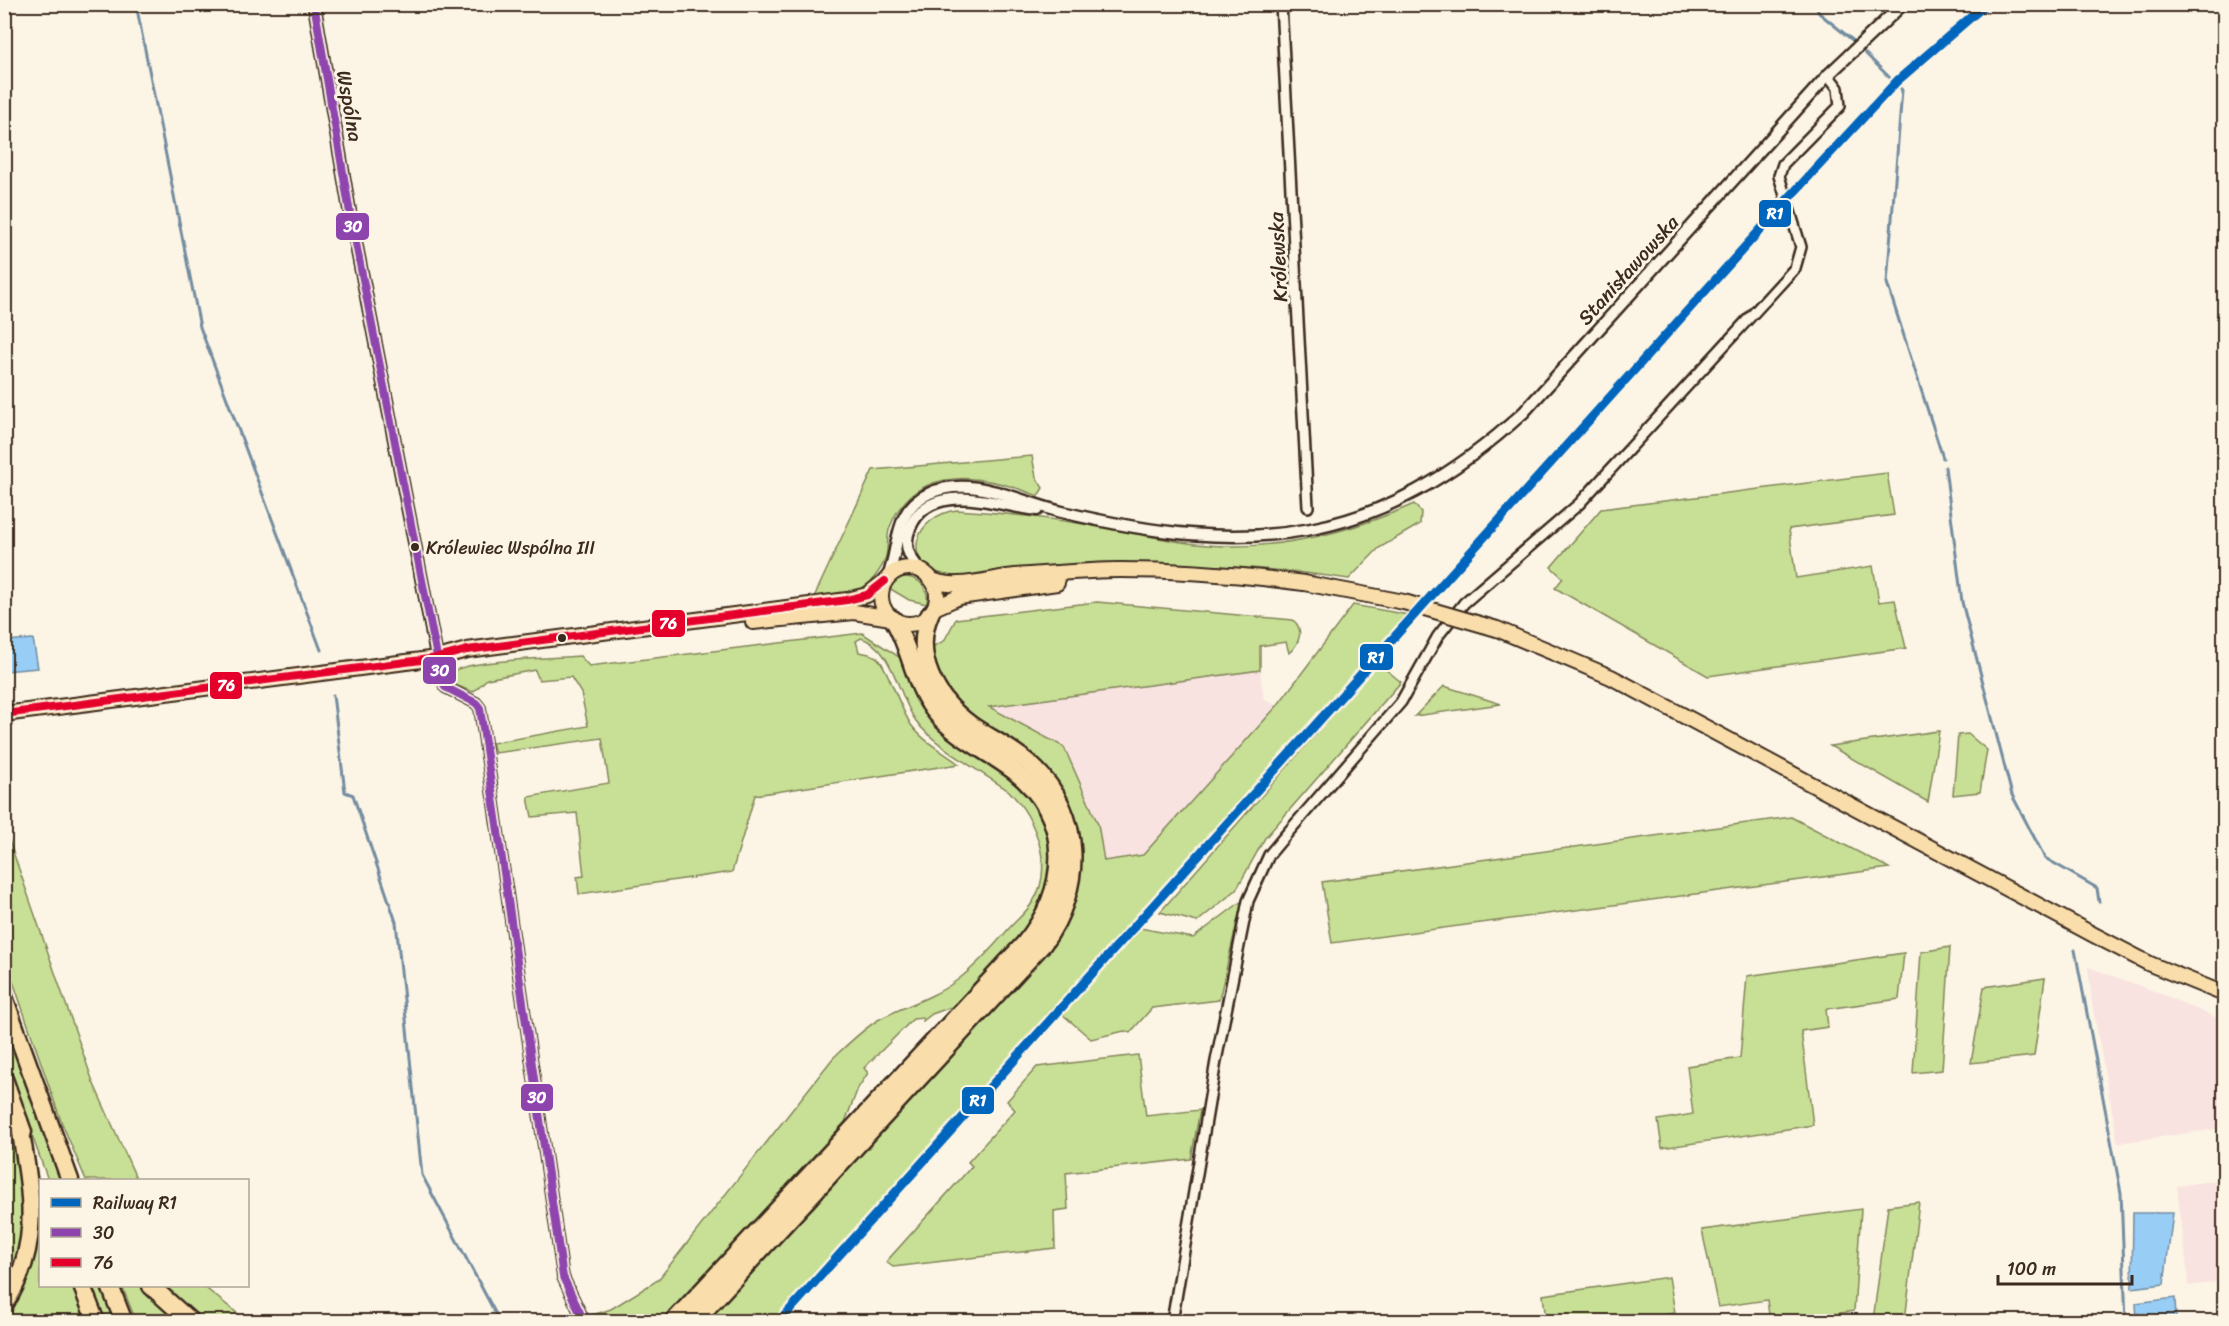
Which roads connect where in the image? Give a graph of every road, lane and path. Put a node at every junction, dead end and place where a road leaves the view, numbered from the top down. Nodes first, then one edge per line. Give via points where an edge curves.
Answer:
1 (314, 4) edge
2 (1281, 4) edge
3 (1903, 4) edge
4 (1828, 75) junction
5 (1308, 507) dead end
6 (1060, 512) junction
7 (1194, 573) junction
8 (926, 575) junction
9 (887, 579) junction
10 (932, 611) junction
11 (892, 619) junction
12 (437, 658) junction
13 (4, 714) edge
14 (2224, 994) edge
15 (4, 997) edge
16 (4, 1079) edge
17 (20, 1121) junction
18 (49, 1123) junction
19 (42, 1179) edge
20 (70, 1179) edge
21 (79, 1179) edge
22 (82, 1287) edge
23 (110, 1287) edge
24 (153, 1287) edge
25 (4, 1305) edge
26 (582, 1317) dead end
27 (96, 1322) edge
28 (124, 1322) edge
29 (191, 1322) edge
30 (673, 1322) edge
31 (694, 1322) edge
32 (1172, 1322) edge

1 - 12 street, Wspólna via 350,213
2 - 5 street, Królewska
3 - 4 street, Stanisławowska
4 - 6 street, Stanisławowska via 1524,412 1455,469 1420,490 1350,520 1281,534 1221,537 1154,530
4 - 32 street via 1838,88 1840,106 1783,164 1779,176 1801,247 1795,268 1580,504 1464,603 1438,636 1401,702 1269,855 1248,901
6 - 8 street via 963,498 935,503 917,517 906,541 909,556
6 - 9 street via 977,489 933,492 919,499 902,519
7 - 8 main road via 1120,570 954,583 936,582
7 - 10 main road via 1022,587 958,597
7 - 14 main road, bridge via 1304,583 1404,602 1497,629 1611,677 2094,935 2159,968
8 - 9 main road via 909,568
8 - 10 main road via 936,596
9 - 11 main road via 881,600
9 - 12 main road via 857,599 467,650
10 - 11 main road via 912,624
10 - 31 highway via 925,628 925,660 945,700 969,723 1030,764 1059,802 1069,826 1073,854 1067,902 1043,944
11 - 12 main road via 844,612 459,660
11 - 30 highway via 903,636 917,683 932,708 953,731 1023,779 1043,804 1057,844 1059,865 1053,894 1024,944
12 - 13 main road
12 - 26 street via 445,687 480,708 563,1277
15 - 18 highway
16 - 17 highway
17 - 19 highway
17 - 25 highway via 32,1200 32,1230 22,1272
18 - 20 highway
18 - 21 highway
22 - 27 highway
23 - 28 highway
24 - 29 highway

